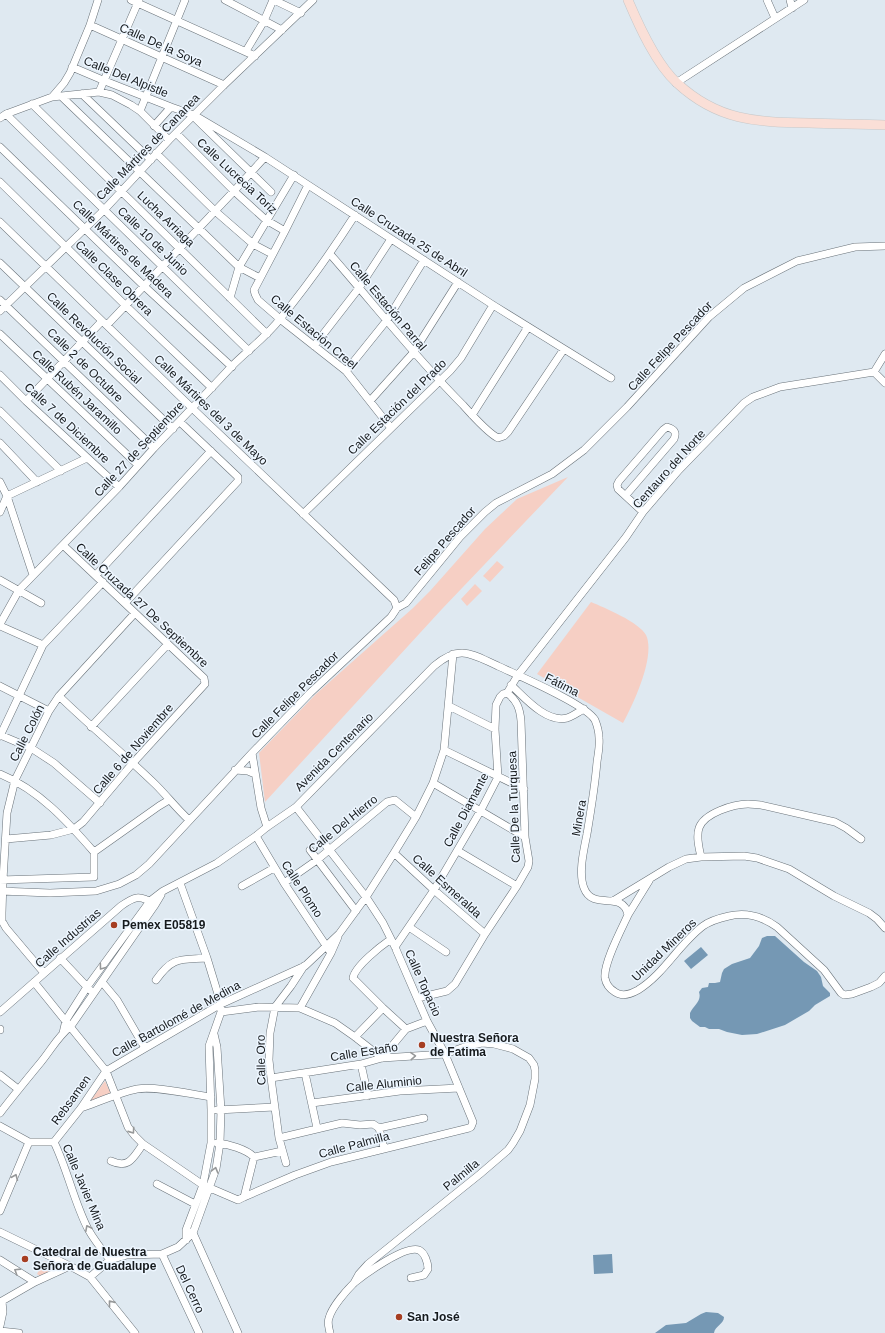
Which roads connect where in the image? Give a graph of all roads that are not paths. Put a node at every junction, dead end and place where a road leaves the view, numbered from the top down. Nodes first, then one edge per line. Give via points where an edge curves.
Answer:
1 (98, 0) edge
2 (131, 0) edge
3 (185, 0) edge
4 (225, 0) edge
5 (274, 0) edge
6 (313, 0) edge
7 (628, 0) edge
8 (767, 0) edge
9 (790, 0) edge
10 (804, 0) edge
11 (139, 2) edge
12 (792, 8) junction
13 (301, 13) junction
14 (776, 18) junction
15 (176, 21) junction
16 (264, 21) junction
17 (90, 25) junction
18 (282, 30) junction
19 (122, 40) junction
20 (246, 51) junction
21 (255, 56) junction
22 (162, 58) junction
23 (72, 67) junction
24 (105, 81) junction
25 (676, 83) junction
26 (224, 85) junction
27 (99, 92) junction
28 (82, 94) junction
29 (52, 97) junction
30 (62, 97) junction
31 (145, 97) junction
32 (32, 104) junction
33 (171, 107) junction
34 (140, 111) junction
35 (3, 116) edge
36 (194, 116) junction
37 (885, 125) edge
38 (154, 126) junction
39 (176, 133) junction
40 (169, 140) junction
41 (0, 147) edge
42 (156, 153) junction
43 (265, 156) junction
44 (151, 160) junction
45 (140, 171) junction
46 (252, 172) junction
47 (294, 176) junction
48 (0, 182) edge
49 (308, 185) junction
50 (121, 191) junction
51 (234, 191) junction
52 (271, 192) dead end
53 (104, 210) junction
54 (215, 211) junction
55 (355, 215) junction
56 (266, 220) junction
57 (0, 222) edge
58 (85, 228) junction
59 (199, 228) junction
60 (285, 231) junction
61 (391, 238) junction
62 (253, 244) junction
63 (885, 246) edge
64 (66, 247) junction
65 (180, 247) junction
66 (272, 254) junction
67 (330, 254) junction
68 (424, 260) junction
69 (0, 263) edge
70 (46, 266) junction
71 (162, 266) junction
72 (239, 267) junction
73 (260, 278) junction
74 (458, 282) junction
75 (25, 286) junction
76 (144, 286) junction
77 (359, 288) junction
78 (230, 298) junction
79 (0, 300) edge
80 (6, 305) junction
81 (125, 305) junction
82 (493, 305) junction
83 (0, 311) edge
84 (280, 319) junction
85 (387, 320) junction
86 (105, 323) junction
87 (528, 327) junction
88 (0, 334) edge
89 (267, 334) junction
90 (82, 342) junction
91 (314, 346) junction
92 (564, 349) junction
93 (249, 350) junction
94 (413, 353) junction
95 (885, 354) edge
96 (64, 360) junction
97 (232, 366) junction
98 (346, 371) junction
99 (874, 372) junction
100 (0, 374) edge
101 (611, 378) dead end
102 (46, 379) junction
103 (440, 382) junction
104 (885, 383) edge
105 (212, 388) junction
106 (26, 401) junction
107 (370, 401) junction
108 (192, 408) junction
109 (0, 411) edge
110 (472, 415) junction
111 (180, 422) junction
112 (391, 428) junction
113 (173, 429) junction
114 (0, 443) edge
115 (154, 448) junction
116 (211, 451) junction
117 (88, 458) junction
118 (138, 465) junction
119 (61, 471) junction
120 (0, 482) edge
121 (37, 482) junction
122 (119, 487) junction
123 (513, 493) joint
124 (626, 495) junction
125 (7, 496) junction
126 (0, 512) edge
127 (643, 512) junction
128 (303, 514) junction
129 (64, 546) junction
130 (33, 575) junction
131 (96, 575) junction
132 (0, 580) edge
133 (103, 582) junction
134 (19, 590) junction
135 (41, 603) dead end
136 (125, 603) junction
137 (397, 608) junction
138 (135, 613) junction
139 (0, 625) edge
140 (168, 644) junction
141 (43, 646) junction
142 (453, 654) junction
143 (518, 675) junction
144 (205, 680) joint
145 (512, 685) junction
146 (0, 686) edge
147 (507, 693) junction
148 (20, 695) junction
149 (59, 696) junction
150 (449, 706) junction
151 (584, 709) junction
152 (49, 712) junction
153 (594, 719) joint
154 (91, 727) junction
155 (495, 730) junction
156 (0, 736) edge
157 (31, 748) junction
158 (444, 750) junction
159 (252, 753) junction
160 (132, 764) junction
161 (235, 770) junction
162 (0, 774) edge
163 (255, 774) junction
164 (498, 777) junction
165 (15, 780) junction
166 (434, 783) junction
167 (524, 789) junction
168 (169, 800) junction
169 (100, 803) junction
170 (296, 807) junction
171 (481, 810) junction
172 (3, 812) edge
173 (416, 817) junction
174 (189, 820) junction
175 (267, 827) junction
176 (74, 829) junction
177 (256, 836) junction
178 (525, 837) junction
179 (861, 838) dead end
180 (6, 839) junction
181 (328, 849) junction
182 (310, 850) dead end
183 (458, 850) junction
184 (94, 852) junction
185 (394, 853) junction
186 (701, 857) junction
187 (317, 860) junction
188 (274, 868) junction
189 (1, 880) edge
190 (649, 880) junction
191 (180, 883) junction
192 (284, 883) junction
193 (242, 886) dead end
194 (517, 886) junction
195 (1, 890) edge
196 (434, 890) junction
197 (366, 898) junction
198 (613, 901) junction
199 (153, 903) junction
200 (356, 911) junction
201 (628, 915) junction
202 (409, 927) junction
203 (885, 928) edge
204 (485, 934) junction
205 (391, 939) junction
206 (395, 947) junction
207 (119, 949) junction
208 (328, 950) junction
209 (446, 952) dead end
210 (60, 958) junction
211 (207, 958) junction
212 (304, 966) junction
213 (44, 973) junction
214 (885, 976) edge
215 (156, 980) dead end
216 (34, 982) junction
217 (102, 982) junction
218 (87, 987) junction
219 (93, 993) junction
220 (418, 998) junction
221 (275, 1007) junction
222 (221, 1008) junction
223 (300, 1008) junction
224 (383, 1008) junction
225 (0, 1012) edge
226 (66, 1020) junction
227 (427, 1020) junction
228 (70, 1026) junction
229 (406, 1030) junction
230 (62, 1033) junction
231 (214, 1034) junction
232 (355, 1037) junction
233 (145, 1048) junction
234 (445, 1054) junction
235 (382, 1058) junction
236 (529, 1058) joint
237 (361, 1064) junction
238 (106, 1071) junction
239 (305, 1073) junction
240 (0, 1075) edge
241 (210, 1076) junction
242 (219, 1076) junction
243 (271, 1078) junction
244 (459, 1088) junction
245 (18, 1089) junction
246 (116, 1096) junction
247 (368, 1096) junction
248 (211, 1097) junction
249 (312, 1103) junction
250 (275, 1107) junction
251 (81, 1108) junction
252 (211, 1110) junction
253 (221, 1110) junction
254 (0, 1113) edge
255 (424, 1118) dead end
256 (472, 1124) joint
257 (0, 1126) edge
258 (376, 1126) junction
259 (317, 1128) junction
260 (280, 1138) junction
261 (29, 1142) junction
262 (54, 1142) junction
263 (211, 1143) junction
264 (220, 1143) junction
265 (143, 1144) junction
266 (384, 1148) junction
267 (282, 1151) junction
268 (254, 1157) junction
269 (111, 1161) dead end
270 (286, 1163) dead end
271 (157, 1184) dead end
272 (206, 1187) junction
273 (243, 1198) junction
274 (195, 1204) junction
275 (0, 1211) edge
276 (0, 1232) edge
277 (189, 1232) junction
278 (162, 1254) junction
279 (0, 1260) edge
280 (110, 1260) junction
281 (70, 1266) junction
282 (90, 1277) junction
283 (411, 1278) dead end
284 (34, 1282) junction
285 (354, 1283) junction
286 (1, 1301) edge
287 (0, 1326) edge
288 (0, 1331) edge
289 (19, 1333) edge
290 (135, 1333) edge
291 (199, 1333) edge
292 (238, 1333) edge
293 (330, 1333) edge

1 - 17 street
2 - 11 street
3 - 15 street
4 - 16 street
5 - 13 street
5 - 16 street
6 - 13 street, Calle Mártires de Cananea
7 - 25 main road via 638,24 660,62
8 - 14 street
9 - 12 street
10 - 12 street
11 - 15 street
11 - 19 street
12 - 14 street
13 - 18 street, Calle Mártires de Cananea
14 - 25 street
15 - 20 street
15 - 22 street
16 - 18 street
16 - 20 street
17 - 19 street, Calle De la Soya
17 - 23 street
18 - 21 street, Calle Mártires de Cananea
19 - 22 street, Calle De la Soya
19 - 24 street
20 - 21 street
21 - 26 street, Calle Mártires de Cananea
22 - 26 street, Calle De la Soya
22 - 31 street
23 - 24 street, Calle Del Alpistle
23 - 29 street via 64,83
24 - 27 street
24 - 31 street, Calle Del Alpistle
25 - 37 main road via 714,109 747,120
26 - 36 street, Calle Mártires de Cananea
27 - 28 street
27 - 34 street via 112,95
28 - 30 street
28 - 44 street
29 - 30 street
29 - 32 street
30 - 45 street
31 - 33 street, Calle Del Alpistle
31 - 34 street
32 - 35 street
32 - 50 street, Lucha Arriaga
33 - 36 street, Calle Del Alpistle
33 - 38 street
34 - 38 street
35 - 53 street, Calle 10 de Junio
36 - 39 street, Calle Mártires de Cananea
36 - 43 street, Calle Cruzada 25 de Abril
36 - 46 street
38 - 40 street
39 - 40 street, Calle Mártires de Cananea
39 - 51 street, Calle Lucrecia Toriz
40 - 42 street, Calle Mártires de Cananea
41 - 58 street, Calle Mártires de Madera
42 - 44 street, Calle Mártires de Cananea
42 - 54 street
43 - 46 street
43 - 47 street, Calle Cruzada 25 de Abril
44 - 45 street, Calle Mártires de Cananea
45 - 50 street, Calle Mártires de Cananea
45 - 59 street
46 - 51 street
46 - 52 street
47 - 49 street, Calle Cruzada 25 de Abril
47 - 56 street
48 - 64 street, Calle Clase Obrera
49 - 55 street, Calle Cruzada 25 de Abril
49 - 60 street
50 - 53 street, Calle Mártires de Cananea
50 - 65 street, Lucha Arriaga
51 - 54 street
51 - 56 street, Calle Lucrecia Toriz
53 - 58 street, Calle Mártires de Cananea
53 - 71 street, Calle 10 de Junio
54 - 59 street
54 - 62 street
55 - 61 street, Calle Cruzada 25 de Abril
55 - 67 street, Calle 27 de Septiembre
56 - 60 street, Calle Lucrecia Toriz
56 - 62 street
57 - 70 street, Calle Mártires del 3 de Mayo
58 - 64 street, Calle Mártires de Cananea
58 - 76 street, Calle Mártires de Madera
59 - 65 street
59 - 72 street
60 - 66 street
61 - 68 street, Calle Cruzada 25 de Abril
61 - 77 street
62 - 66 street
62 - 72 street
63 - 123 street, Calle Felipe Pescador via 855,247 797,260 744,288 709,317 596,439 552,474
64 - 70 street, Calle Mártires de Cananea
64 - 81 street, Calle Clase Obrera
65 - 71 street
65 - 78 street, Lucha Arriaga
66 - 73 street
67 - 77 street, Calle Estación Parral
67 - 84 street, Calle 27 de Septiembre
68 - 74 street, Calle Cruzada 25 de Abril
68 - 85 street
69 - 75 street, Calle Revolución Social
70 - 75 street, Calle Mártires de Cananea
70 - 86 street, Calle Mártires del 3 de Mayo
71 - 76 street
71 - 93 street, Calle 10 de Junio
72 - 73 street
72 - 78 street
73 - 84 street, Calle Estación Creel via 254,294
74 - 82 street, Calle Cruzada 25 de Abril
74 - 94 street
75 - 80 street, Calle Mártires de Cananea
75 - 90 street, Calle Revolución Social
76 - 81 street
76 - 97 street, Calle Mártires de Madera
77 - 85 street, Calle Estación Parral
77 - 91 street
78 - 89 street, Lucha Arriaga
79 - 80 street, Calle 2 de Octubre
80 - 83 street, Calle Mártires de Cananea
80 - 96 street, Calle 2 de Octubre
81 - 86 street
81 - 105 street, Calle Clase Obrera
82 - 87 street, Calle Cruzada 25 de Abril
82 - 103 street, Calle Estación del Prado via 461,358
84 - 89 street, Calle 27 de Septiembre
84 - 91 street, Calle Estación Creel
85 - 94 street, Calle Estación Parral
85 - 98 street
86 - 90 street
86 - 108 street, Calle Mártires del 3 de Mayo
87 - 92 street, Calle Cruzada 25 de Abril
87 - 110 street
88 - 102 street, Calle Rubén Jaramillo
89 - 93 street, Calle 27 de Septiembre
90 - 96 street
90 - 113 street, Calle Revolución Social
91 - 98 street, Calle Estación Creel
92 - 101 street, Calle Cruzada 25 de Abril
92 - 110 street, Calle Estación Parral via 504,436 498,438
93 - 97 street, Calle 27 de Septiembre
94 - 103 street, Calle Estación Parral
94 - 107 street
95 - 99 street
96 - 102 street
96 - 115 street, Calle 2 de Octubre
97 - 105 street, Calle 27 de Septiembre
98 - 107 street, Calle Estación Creel
99 - 104 street
99 - 127 street, Centauro del Norte via 793,385 753,397 744,403 679,470
100 - 106 street, Calle 7 de Diciembre
102 - 106 street
102 - 118 street, Calle Rubén Jaramillo
103 - 110 street, Calle Estación Parral
103 - 112 street, Calle Estación del Prado
105 - 108 street, Calle 27 de Septiembre
106 - 117 street, Calle 7 de Diciembre
107 - 112 street, Calle Estación Creel
108 - 111 street, Calle 27 de Septiembre
108 - 128 street, Calle Mártires del 3 de Mayo
109 - 119 street
111 - 113 street, Calle 27 de Septiembre
111 - 116 street
112 - 128 street, Calle Estación del Prado
113 - 115 street, Calle 27 de Septiembre
114 - 121 street
115 - 118 street, Calle 27 de Septiembre
116 - 131 street
116 - 136 street via 238,477 238,481
117 - 119 street
117 - 122 street, Calle 7 de Diciembre
118 - 122 street, Calle 27 de Septiembre
119 - 121 street
120 - 125 street
121 - 125 street
122 - 129 street, Calle 27 de Septiembre
123 - 137 street, Felipe Pescador via 485,512 460,537 406,603
124 - 124 street via 618,489 619,481 663,430 671,429 676,435 674,439
124 - 127 street
125 - 126 street
125 - 130 street
127 - 143 street, Centauro del Norte
128 - 137 street, Calle Mártires del 3 de Mayo via 394,600
129 - 130 street, Calle 27 de Septiembre
129 - 131 street, Calle Cruzada 27 De Septiembre
130 - 134 street, Calle 27 de Septiembre
131 - 133 street, Calle Cruzada 27 De Septiembre
132 - 134 street
133 - 136 street, Calle Cruzada 27 De Septiembre
133 - 141 street
134 - 135 street
134 - 139 street, Calle 27 de Septiembre
136 - 138 street, Calle Cruzada 27 De Septiembre
137 - 159 street, Calle Felipe Pescador via 391,617 310,693
138 - 140 street, Calle Cruzada 27 De Septiembre
138 - 149 street, Calle Colón
139 - 141 street
140 - 144 street, Calle Cruzada 27 De Septiembre
140 - 154 street
141 - 148 street
142 - 143 street via 471,654
142 - 150 street, Calle Bartolomé de Medina
142 - 170 street, Avenida Centenario via 444,657 434,666
143 - 145 street, Calle Diamante
143 - 151 street, Fátima
144 - 160 street, Calle 6 de Noviembre via 203,688
145 - 147 street, Calle Diamante
145 - 151 street via 534,707 554,718 566,718
146 - 148 street
147 - 155 street, Calle Diamante via 498,700
147 - 167 street, Calle De la Turquesa via 516,701 520,714
148 - 152 street
148 - 156 street
149 - 152 street, Calle Colón
149 - 154 street
150 - 155 street
150 - 158 street, Calle Bartolomé de Medina
151 - 153 street, Fátima
152 - 157 street, Calle Colón
153 - 198 street, Minera via 599,737 594,794 581,867 584,888 593,898 599,901
154 - 160 street
155 - 164 street, Calle Diamante
156 - 157 street
157 - 165 street, Calle Colón
157 - 169 street via 54,763
158 - 164 street
158 - 166 street, Calle Bartolomé de Medina
159 - 161 street
159 - 163 street, Calle Felipe Pescador
160 - 168 street
160 - 169 street, Calle 6 de Noviembre
161 - 163 street
161 - 174 street
162 - 165 street
163 - 175 street, Calle Felipe Pescador
164 - 167 street
164 - 171 street, Calle Diamante
165 - 172 street, Calle Colón
165 - 176 street via 41,798
166 - 171 street
166 - 173 street, Calle Bartolomé de Medina
167 - 178 street, Calle De la Turquesa
168 - 174 street
168 - 184 street
169 - 176 street, Calle 6 de Noviembre via 84,822
170 - 175 street, Avenida Centenario
170 - 181 street, Calle Topacio
171 - 178 street
171 - 183 street, Calle Diamante
172 - 180 street, Calle Colón
173 - 181 street, Calle Del Hierro via 399,802 392,800
173 - 185 street, Calle Bartolomé de Medina
174 - 195 street via 136,875 119,884 96,891 50,893
175 - 177 street, Avenida Centenario
176 - 180 street via 51,835
176 - 184 street
177 - 188 street, Calle Plomo
177 - 191 street, Avenida Centenario via 217,863
178 - 194 street, Calle De la Turquesa via 529,861 526,872
179 - 186 street via 835,822 761,805 742,804 715,813 702,822 698,833
180 - 189 street, Calle Colón
181 - 187 street, Calle Del Hierro
181 - 197 street, Calle Topacio
182 - 187 street
183 - 194 street
183 - 196 street, Calle Diamante
184 - 189 street via 94,877
185 - 196 street, Calle Esmeralda
185 - 197 street, Calle Bartolomé de Medina
186 - 190 street via 678,863
186 - 203 street via 744,856 775,863 868,913
187 - 192 street, Calle Del Hierro
187 - 200 street
188 - 192 street, Calle Plomo
188 - 193 street
189 - 195 street, Calle Colón
190 - 198 street
190 - 201 street
191 - 199 street, Avenida Centenario via 163,892
191 - 211 street
192 - 208 street, Calle Plomo
194 - 204 street, Calle De la Turquesa
195 - 213 street, Calle Colón via 2,921
196 - 202 street, Calle Diamante
196 - 204 street, Calle Esmeralda
197 - 200 street, Calle Bartolomé de Medina
197 - 205 street, Calle Topacio via 383,922
198 - 201 street via 621,903
199 - 207 street, Avenida Centenario
199 - 210 street, Calle Industrias via 139,897 127,902
200 - 208 street, Calle Bartolomé de Medina
201 - 214 street, Unidad Mineros via 604,974 608,985 617,994 631,994 643,987 704,926 722,918 745,914 769,921 777,927 824,970 844,995 876,986
202 - 206 street, Calle Diamante
202 - 209 street
204 - 220 street, Calle De la Turquesa via 455,984 447,991
205 - 206 street, Calle Topacio
205 - 224 street via 353,975 354,980
206 - 220 street, Calle Topacio
207 - 217 street, Avenida Centenario
207 -> 218 street, Avenida Centenario
208 - 212 street, Calle Bartolomé de Medina
208 - 223 street
210 - 213 street, Calle Industrias
210 - 218 street
211 - 215 street via 173,962
211 - 222 street
212 - 221 street, Calle Oro
212 - 222 street, Calle Bartolomé de Medina
213 - 216 street, Calle Industrias
216 - 225 street, Calle Industrias
216 - 226 street
217 - 219 street, Avenida Centenario
217 - 233 street via 117,1000
218 - 219 street
218 - 226 street, Avenida Centenario
219 - 228 street, Avenida Centenario
220 - 227 street, Calle Topacio
221 - 222 street
221 - 223 street
221 - 243 street, Calle Oro via 269,1049
222 - 231 street
222 - 233 street, Calle Bartolomé de Medina
223 - 232 street via 323,1017
224 - 229 street
224 - 232 street
226 - 228 street
226 - 230 street, Avenida Centenario
227 - 229 street
227 - 234 street, Calle Topacio
228 - 230 street, Avenida Centenario
228 - 238 street
229 - 235 street
230 - 245 street, Avenida Centenario
231 - 241 street via 209,1046
231 - 242 street
232 - 235 street
233 - 238 street, Calle Bartolomé de Medina
235 -> 234 street, Calle Estaño
234 - 236 street, Calle Estaño via 467,1046 494,1044 513,1049
234 - 244 street, Calle Topacio
235 - 237 street, Calle Estaño
236 - 285 street, Palmilla via 535,1070 530,1105 513,1143 502,1156 368,1264
237 - 239 street, Calle Estaño
237 - 247 street
238 - 246 street
238 - 251 street, Rebsamen
239 - 243 street, Calle Estaño
239 - 249 street
240 - 245 street
241 - 242 street
241 - 248 street
242 - 253 street
243 - 250 street, Calle Oro
244 - 247 street, Calle Aluminio via 400,1091
244 - 256 street, Calle Topacio via 472,1118
245 - 254 street, Avenida Centenario
246 - 248 street via 139,1089
246 - 251 street
246 -> 265 street via 128,1127
247 - 249 street, Calle Aluminio
248 - 252 street
249 - 259 street
250 - 253 street
250 - 260 street, Calle Oro
251 - 262 street, Rebsamen
252 - 253 street
252 - 263 street
253 - 264 street
255 - 258 street
256 - 266 street, Calle Palmilla via 469,1128
257 - 261 street
258 - 259 street via 342,1123
258 - 266 street
259 - 260 street
260 - 267 street, Calle Oro
261 - 262 street
275 -> 261 street
280 -> 262 street, Calle Javier Mina via 88,1230
263 - 264 street
263 - 272 street
264 - 268 street via 247,1151
272 -> 264 street via 216,1169
265 - 269 street via 128,1162 118,1164
265 - 272 street
266 - 273 street, Calle Palmilla via 311,1169
267 - 268 street
267 - 270 street, Calle Oro
268 - 273 street
271 - 274 street
272 - 273 street via 238,1200
272 - 274 street
272 - 277 street
274 - 277 street
276 - 281 street
277 - 278 street via 186,1240 178,1248
277 - 292 street
278 - 280 street via 127,1255
278 - 291 street, Del Cerro
284 -> 279 street
280 - 282 street
281 - 282 street
281 - 284 street
290 -> 282 street
283 - 285 street via 424,1275 428,1269 423,1253 417,1250 407,1251 386,1260
284 - 286 street
285 - 293 street via 330,1314
286 - 287 street via 3,1318
288 - 289 street

